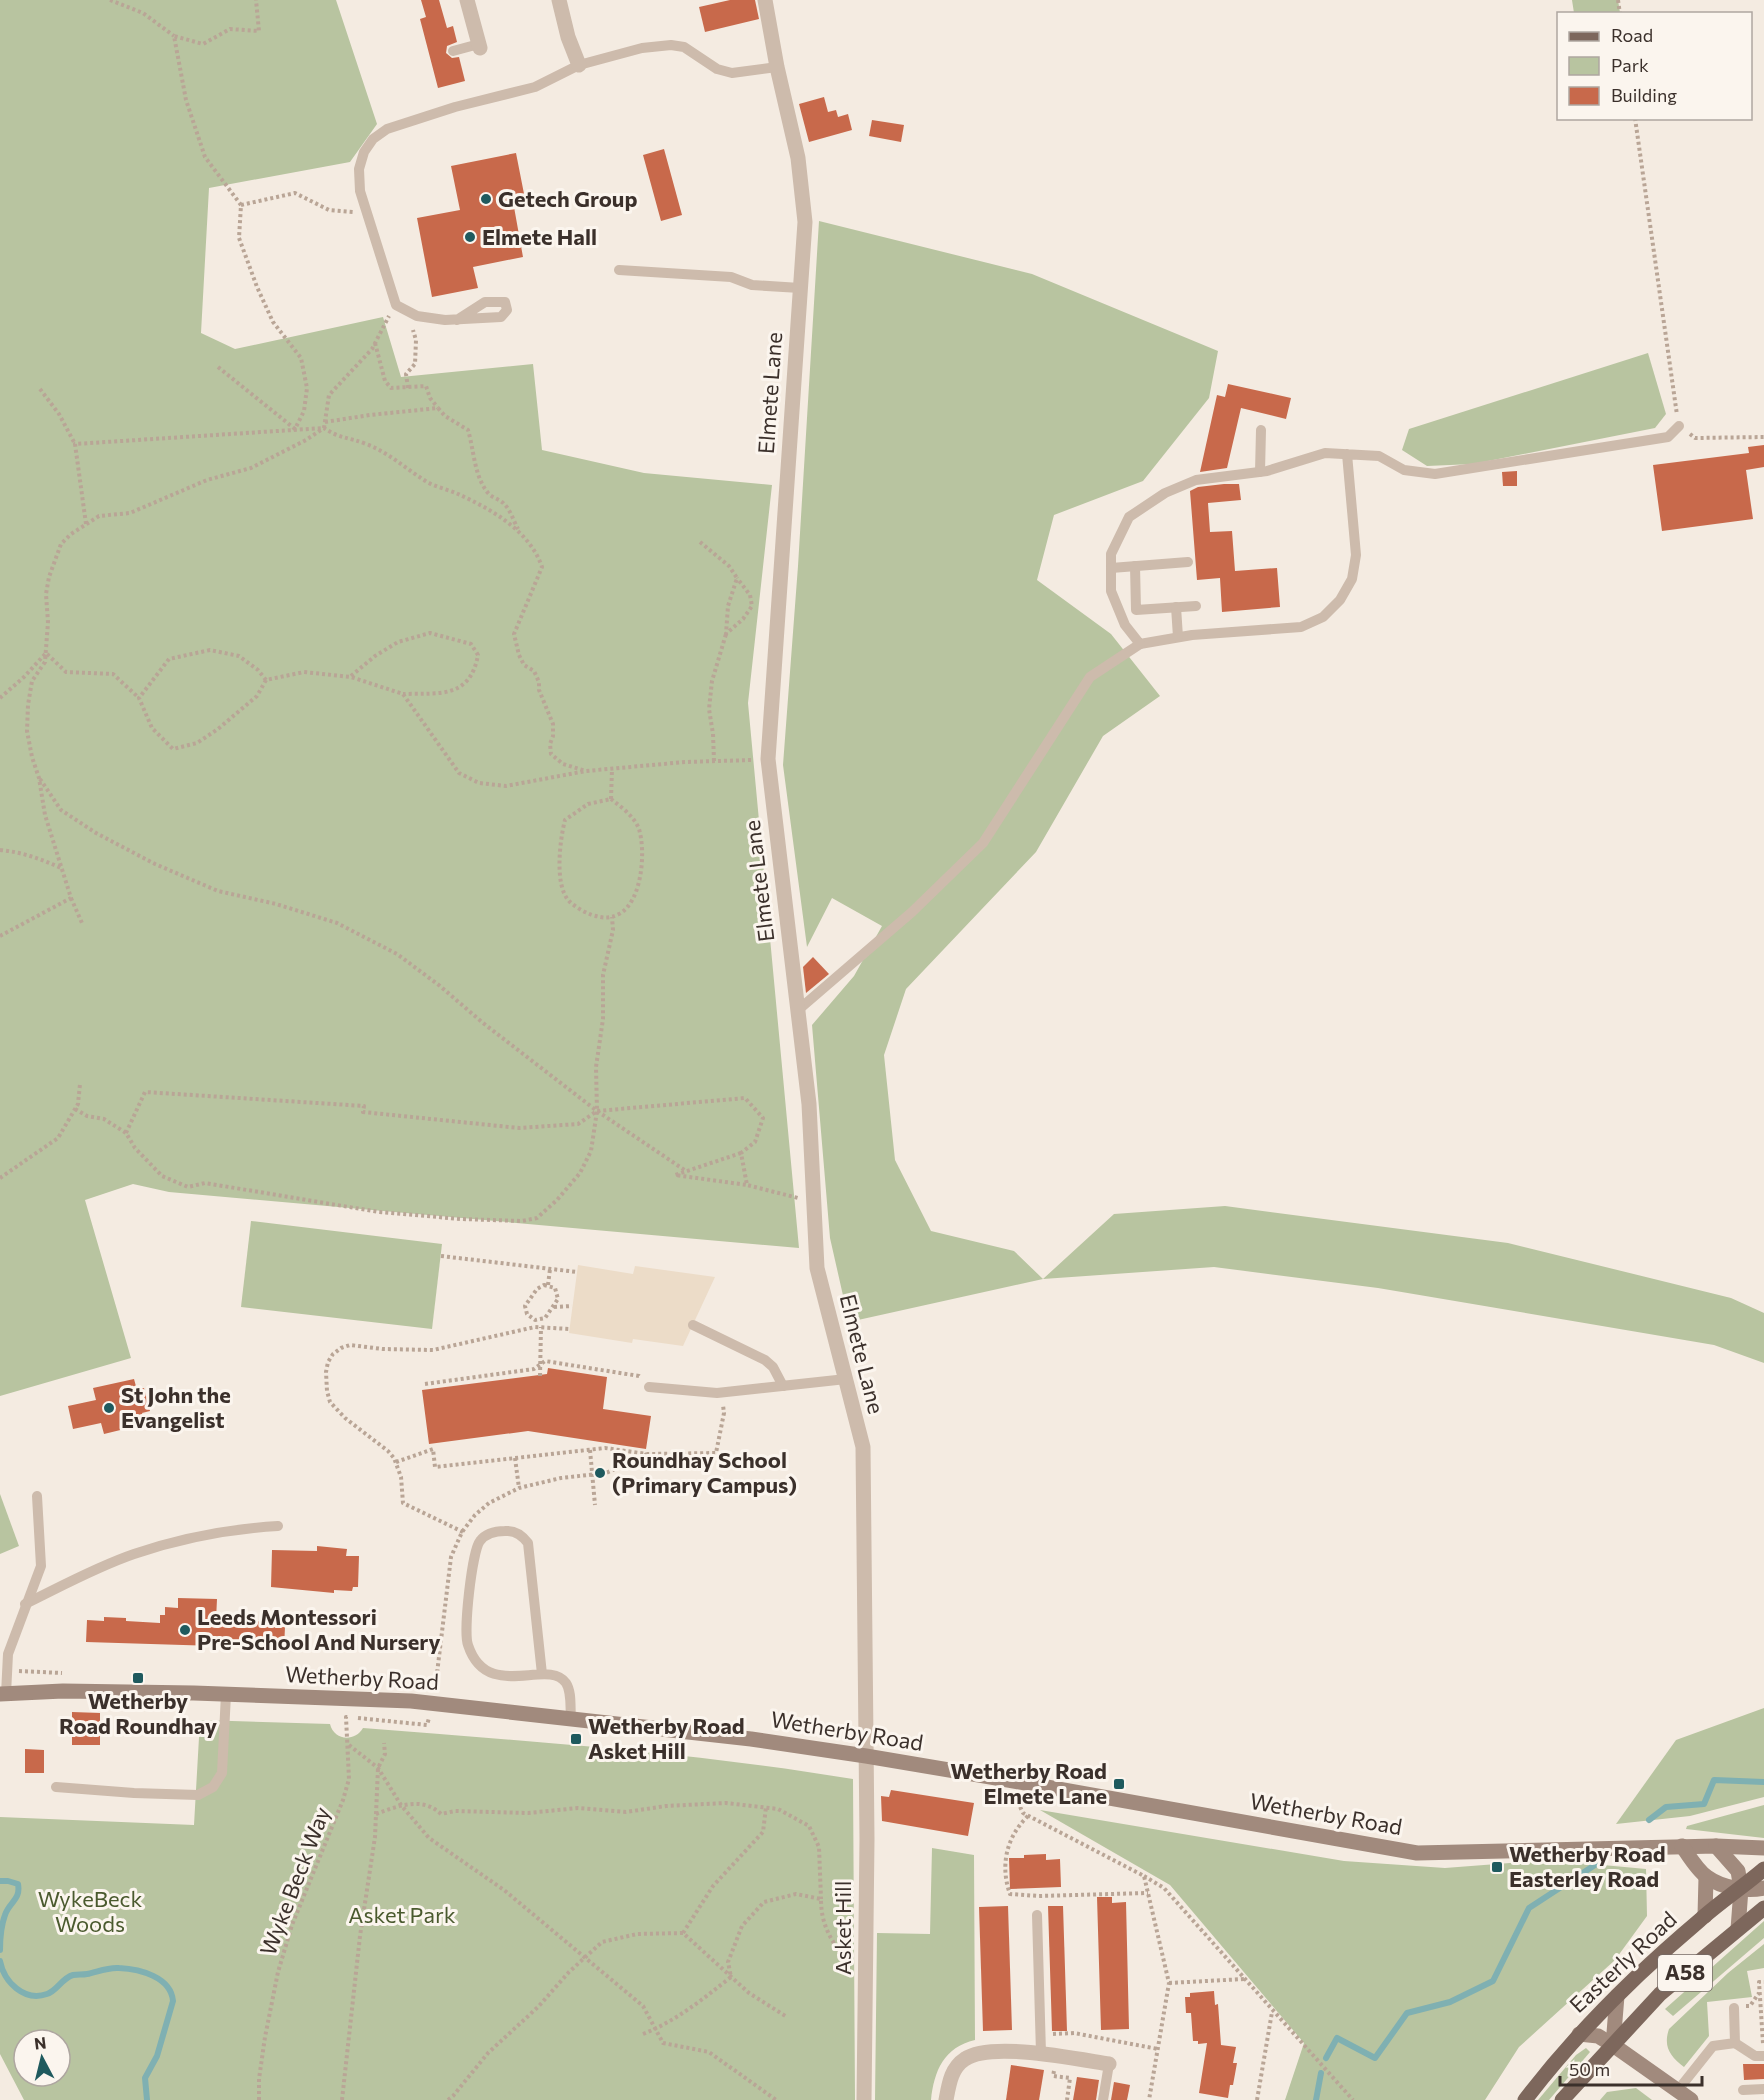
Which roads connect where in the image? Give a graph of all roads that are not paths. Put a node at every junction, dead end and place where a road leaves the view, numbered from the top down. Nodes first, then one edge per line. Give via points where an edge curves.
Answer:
1 (467, 0) edge
2 (559, 0) edge
3 (765, 0) edge
4 (479, 46) joint
5 (453, 51) dead end
6 (579, 65) junction
7 (777, 67) junction
8 (619, 270) dead end
9 (800, 288) junction
10 (456, 320) dead end
11 (1678, 426) road end
12 (1262, 430) dead end
13 (1347, 454) junction
14 (1260, 472) junction
15 (1188, 562) dead end
16 (1135, 566) junction
17 (1111, 568) junction
18 (1196, 606) dead end
19 (1176, 608) junction
20 (1178, 637) junction
21 (1140, 644) junction
22 (797, 1011) junction
23 (693, 1325) dead end
24 (846, 1379) junction
25 (783, 1386) junction
26 (649, 1387) road end
27 (37, 1496) dead end
28 (278, 1526) dead end
29 (25, 1604) junction
30 (543, 1674) junction
31 (3, 1694) edge
32 (226, 1694) junction
33 (571, 1719) junction
34 (866, 1756) junction
35 (56, 1787) dead end
36 (1682, 1846) junction
37 (1716, 1846) junction
38 (1764, 1848) edge
39 (1764, 1869) edge
40 (1707, 1877) junction
41 (1764, 1888) edge
42 (1741, 1889) junction
43 (1764, 1908) edge
44 (1037, 1915) dead end
45 (1705, 1916) junction
46 (1738, 1929) junction
47 (1617, 1996) junction
48 (1734, 2008) dead end
49 (1579, 2034) junction
50 (1735, 2043) junction
51 (1613, 2045) junction
52 (1049, 2055) junction
53 (1764, 2056) edge
54 (1108, 2064) joint
55 (1678, 2090) junction
56 (1743, 2090) dead end
57 (1764, 2090) edge
58 (864, 2100) edge
59 (946, 2100) edge
60 (1103, 2100) edge
61 (1525, 2100) edge
62 (1562, 2100) edge
63 (1691, 2100) edge

1 - 4 street
2 - 6 street
3 - 7 street, Elmete Lane
4 - 5 lane
6 - 7 lane via 642,48 671,45 684,47 717,69 732,73
6 - 10 lane via 536,87 387,129 364,152 359,169 360,191 396,305 426,318
7 - 9 street, Elmete Lane via 798,158 805,222
8 - 9 lane via 731,277 752,285
9 - 22 street, Elmete Lane via 768,759
11 - 13 lane via 1668,437 1435,474 1404,470 1379,456
12 - 14 lane
13 - 14 lane via 1325,453
13 - 20 lane via 1356,555 1352,579 1340,600 1323,617 1301,627
14 - 17 lane via 1196,480 1147,505 1129,517 1111,554
15 - 16 lane
16 - 17 lane
16 - 19 lane via 1136,610
17 - 21 lane via 1111,591 1125,626
18 - 19 lane
19 - 20 lane
20 - 21 lane
21 - 22 lane via 1089,677 983,843 912,912
22 - 24 street, Elmete Lane via 809,1104 817,1268
23 - 25 lane via 765,1360
24 - 25 lane
24 - 34 street, Elmete Lane via 863,1447
25 - 26 lane via 722,1392
27 - 29 lane via 40,1566
28 - 29 lane via 235,1528 133,1554
29 - 31 lane via 8,1653
30 - 30 lane via 497,1675 473,1657 467,1644 474,1554 480,1540 493,1532 507,1530 528,1543
30 - 33 lane via 556,1675 565,1682
31 - 32 street, Wetherby Road
32 - 33 street, Wetherby Road via 411,1701
32 - 35 lane via 222,1773 213,1786 198,1795
33 - 34 street, Wetherby Road
34 - 36 street, Wetherby Road via 1417,1853
34 - 58 street, Asket Hill
36 - 37 street, Wetherby Road
36 - 40 street
37 - 38 street, Wetherby Road
37 - 42 street via 1738,1871
39 - 42 main road, Easterly Road / A58
40 - 42 street
40 - 45 street
41 - 42 street
42 - 45 main road, Easterly Road / A58
42 - 46 street
43 - 46 main road, A58
44 - 52 lane via 1040,2034
45 - 47 main road, Easterly Road / A58
46 - 51 main road, A58 via 1660,1994
47 - 49 main road, Easterly Road / A58
47 - 51 street
48 - 50 lane
49 - 51 street via 1598,2036
49 - 61 main road, Easterly Road / A58
50 - 53 lane via 1755,2056
50 - 55 lane via 1713,2046
51 - 55 street
51 - 62 main road, A58
52 - 54 street
52 - 59 street via 984,2051 973,2054 956,2068
54 - 60 lane
55 - 63 street
56 - 57 lane

